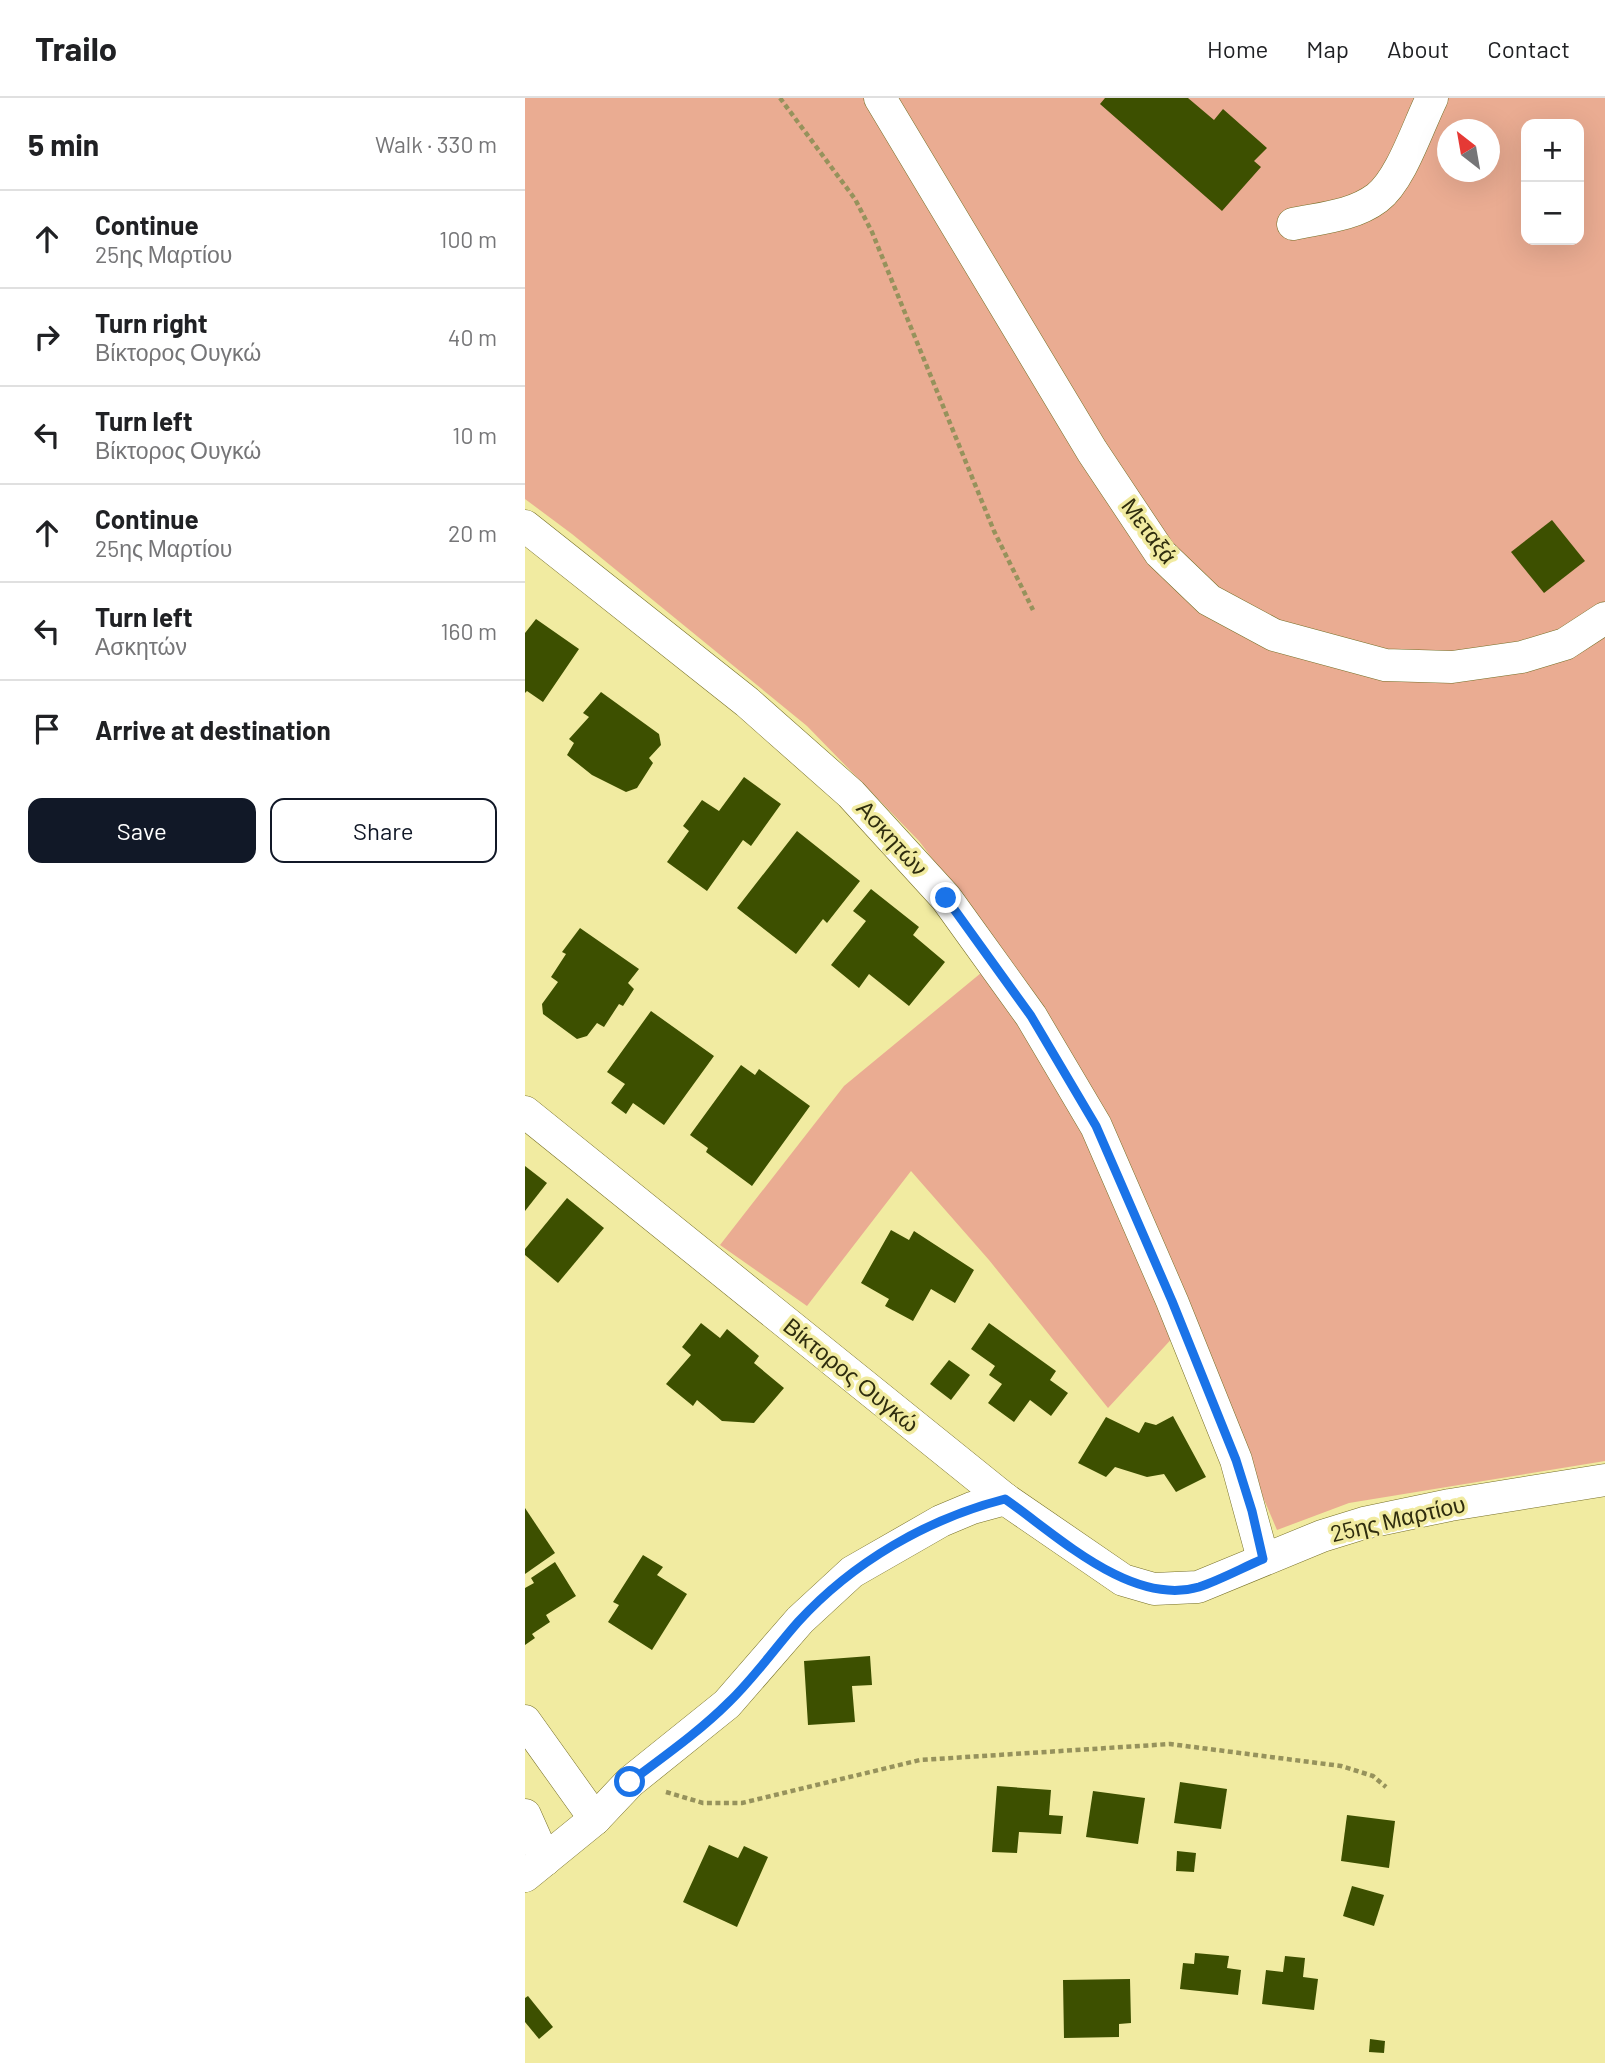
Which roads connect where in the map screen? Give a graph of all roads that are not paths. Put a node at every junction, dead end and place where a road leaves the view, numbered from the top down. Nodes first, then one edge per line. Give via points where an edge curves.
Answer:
1 (880, 98) edge
2 (1432, 98) edge
3 (1293, 224) dead end
4 (525, 526) edge
5 (1605, 618) edge
6 (525, 1112) edge
7 (1605, 1480) edge
8 (1005, 1499) junction
9 (1263, 1559) junction
10 (1198, 1587) joint
11 (525, 1721) edge
12 (525, 1815) edge
13 (595, 1819) junction
14 (535, 1868) edge

1 - 5 street, Μεταξά via 1092,451 1160,553 1209,600 1274,635 1385,665 1452,667 1522,657 1566,643
2 - 3 street via 1392,181 1377,198 1349,212
4 - 9 street, Ασκητών via 747,702 851,794 946,898 1015,995 1096,1126 1236,1460
6 - 8 street, Βίκτορος Ουγκώ
7 - 9 street, 25ης Μαρτίου via 1405,1513 1322,1536
8 - 10 street, Βίκτορος Ουγκώ via 1123,1580 1154,1589
8 - 13 street via 941,1521 852,1572 800,1620 727,1704 630,1782
9 - 10 street, 25ης Μαρτίου
11 - 13 street
12 - 14 street
13 - 14 street

